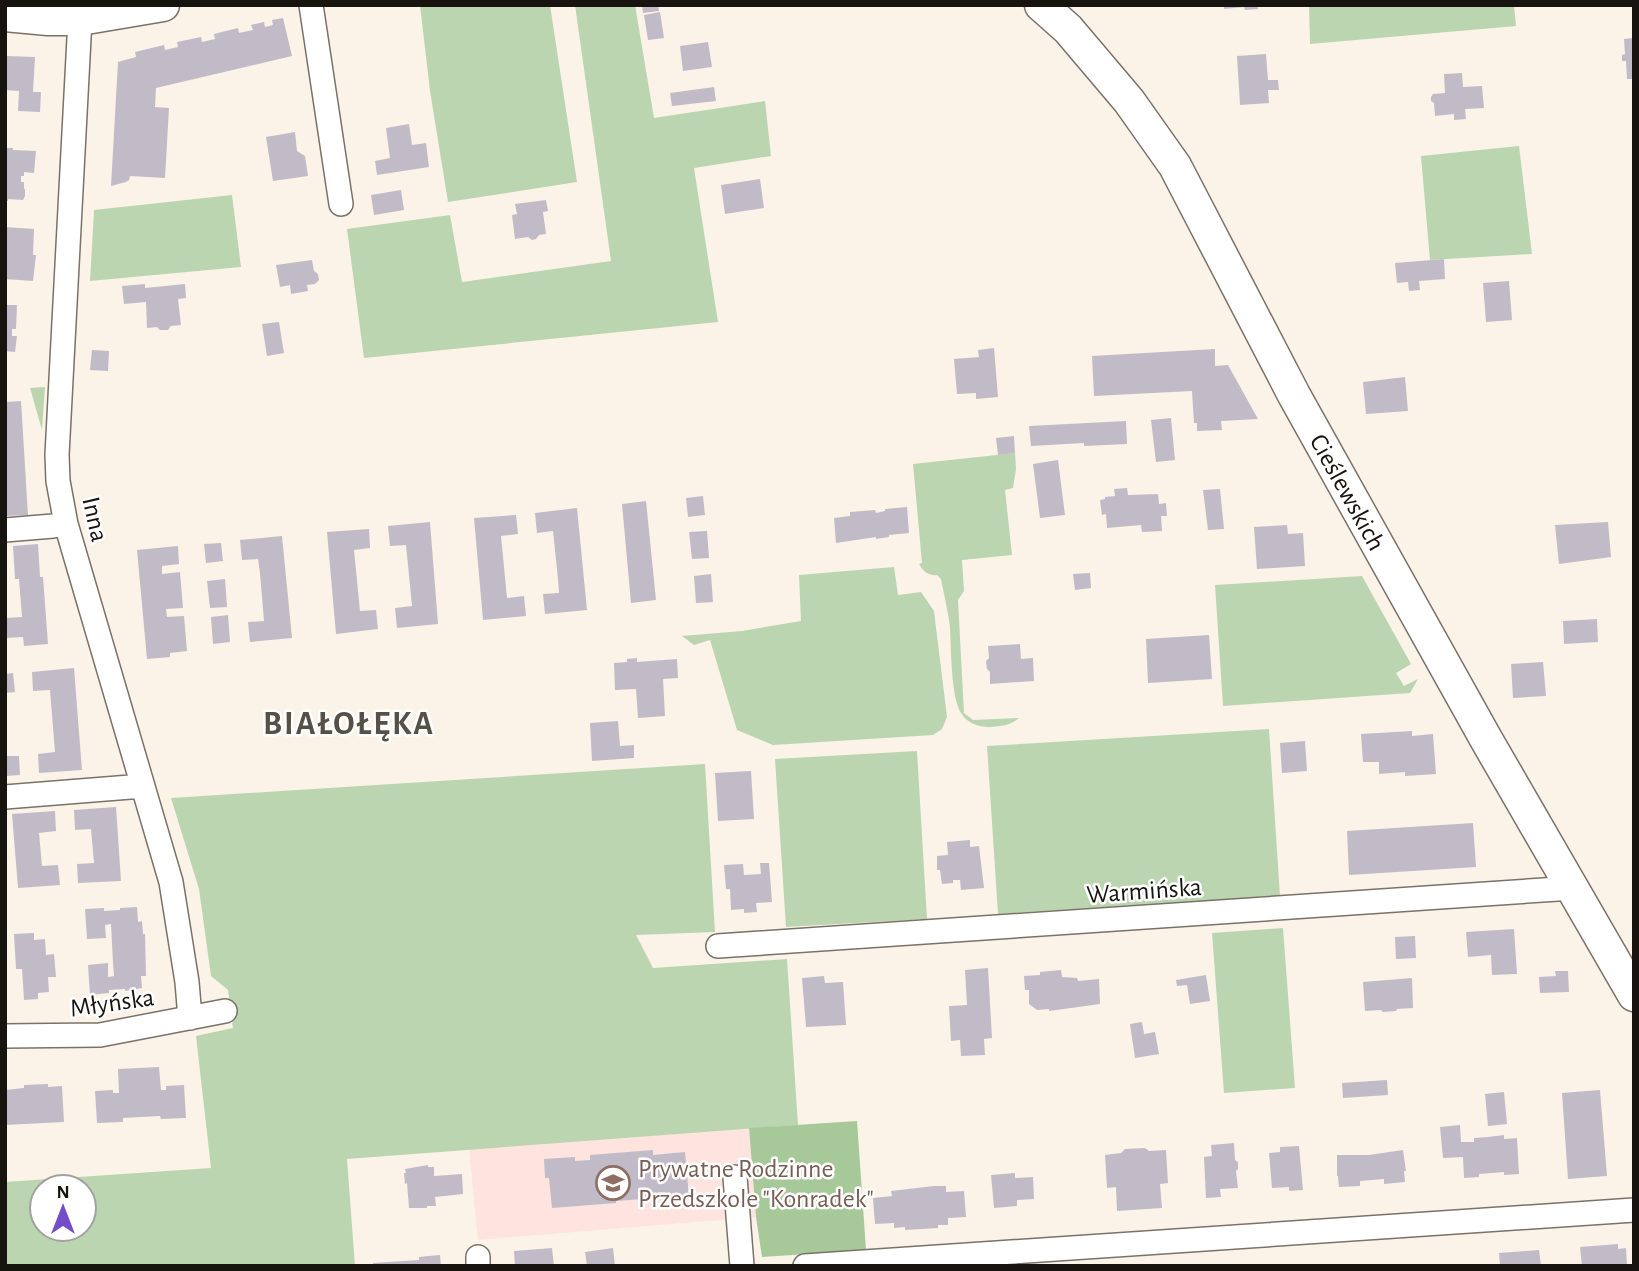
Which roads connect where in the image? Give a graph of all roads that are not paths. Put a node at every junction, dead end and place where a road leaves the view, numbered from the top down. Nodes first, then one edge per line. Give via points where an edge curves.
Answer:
1 (163, 5) edge
2 (311, 5) edge
3 (1041, 5) edge
4 (5, 15) edge
5 (80, 19) junction
6 (341, 204) dead end
7 (66, 524) junction
8 (5, 530) edge
9 (143, 786) junction
10 (5, 797) edge
11 (1573, 888) junction
12 (718, 946) dead end
13 (1634, 995) edge
14 (225, 1011) dead end
15 (190, 1018) junction
16 (5, 1036) edge
17 (735, 1177) dead end
18 (1634, 1210) edge
19 (742, 1266) edge
20 (805, 1266) edge

1 - 5 street
2 - 6 street
3 - 11 street, Cieślewskich via 1068,29 1121,92 1175,166 1294,395
4 - 5 street
5 - 7 street, Inna via 57,455
7 - 8 street
7 - 9 street, Inna
9 - 10 street
9 - 15 street, Inna via 171,881
11 - 12 street, Warmińska
11 - 13 street, Cieślewskich
14 - 15 street, Młyńska
15 - 16 street, Młyńska via 100,1035
17 - 19 street
18 - 20 street

